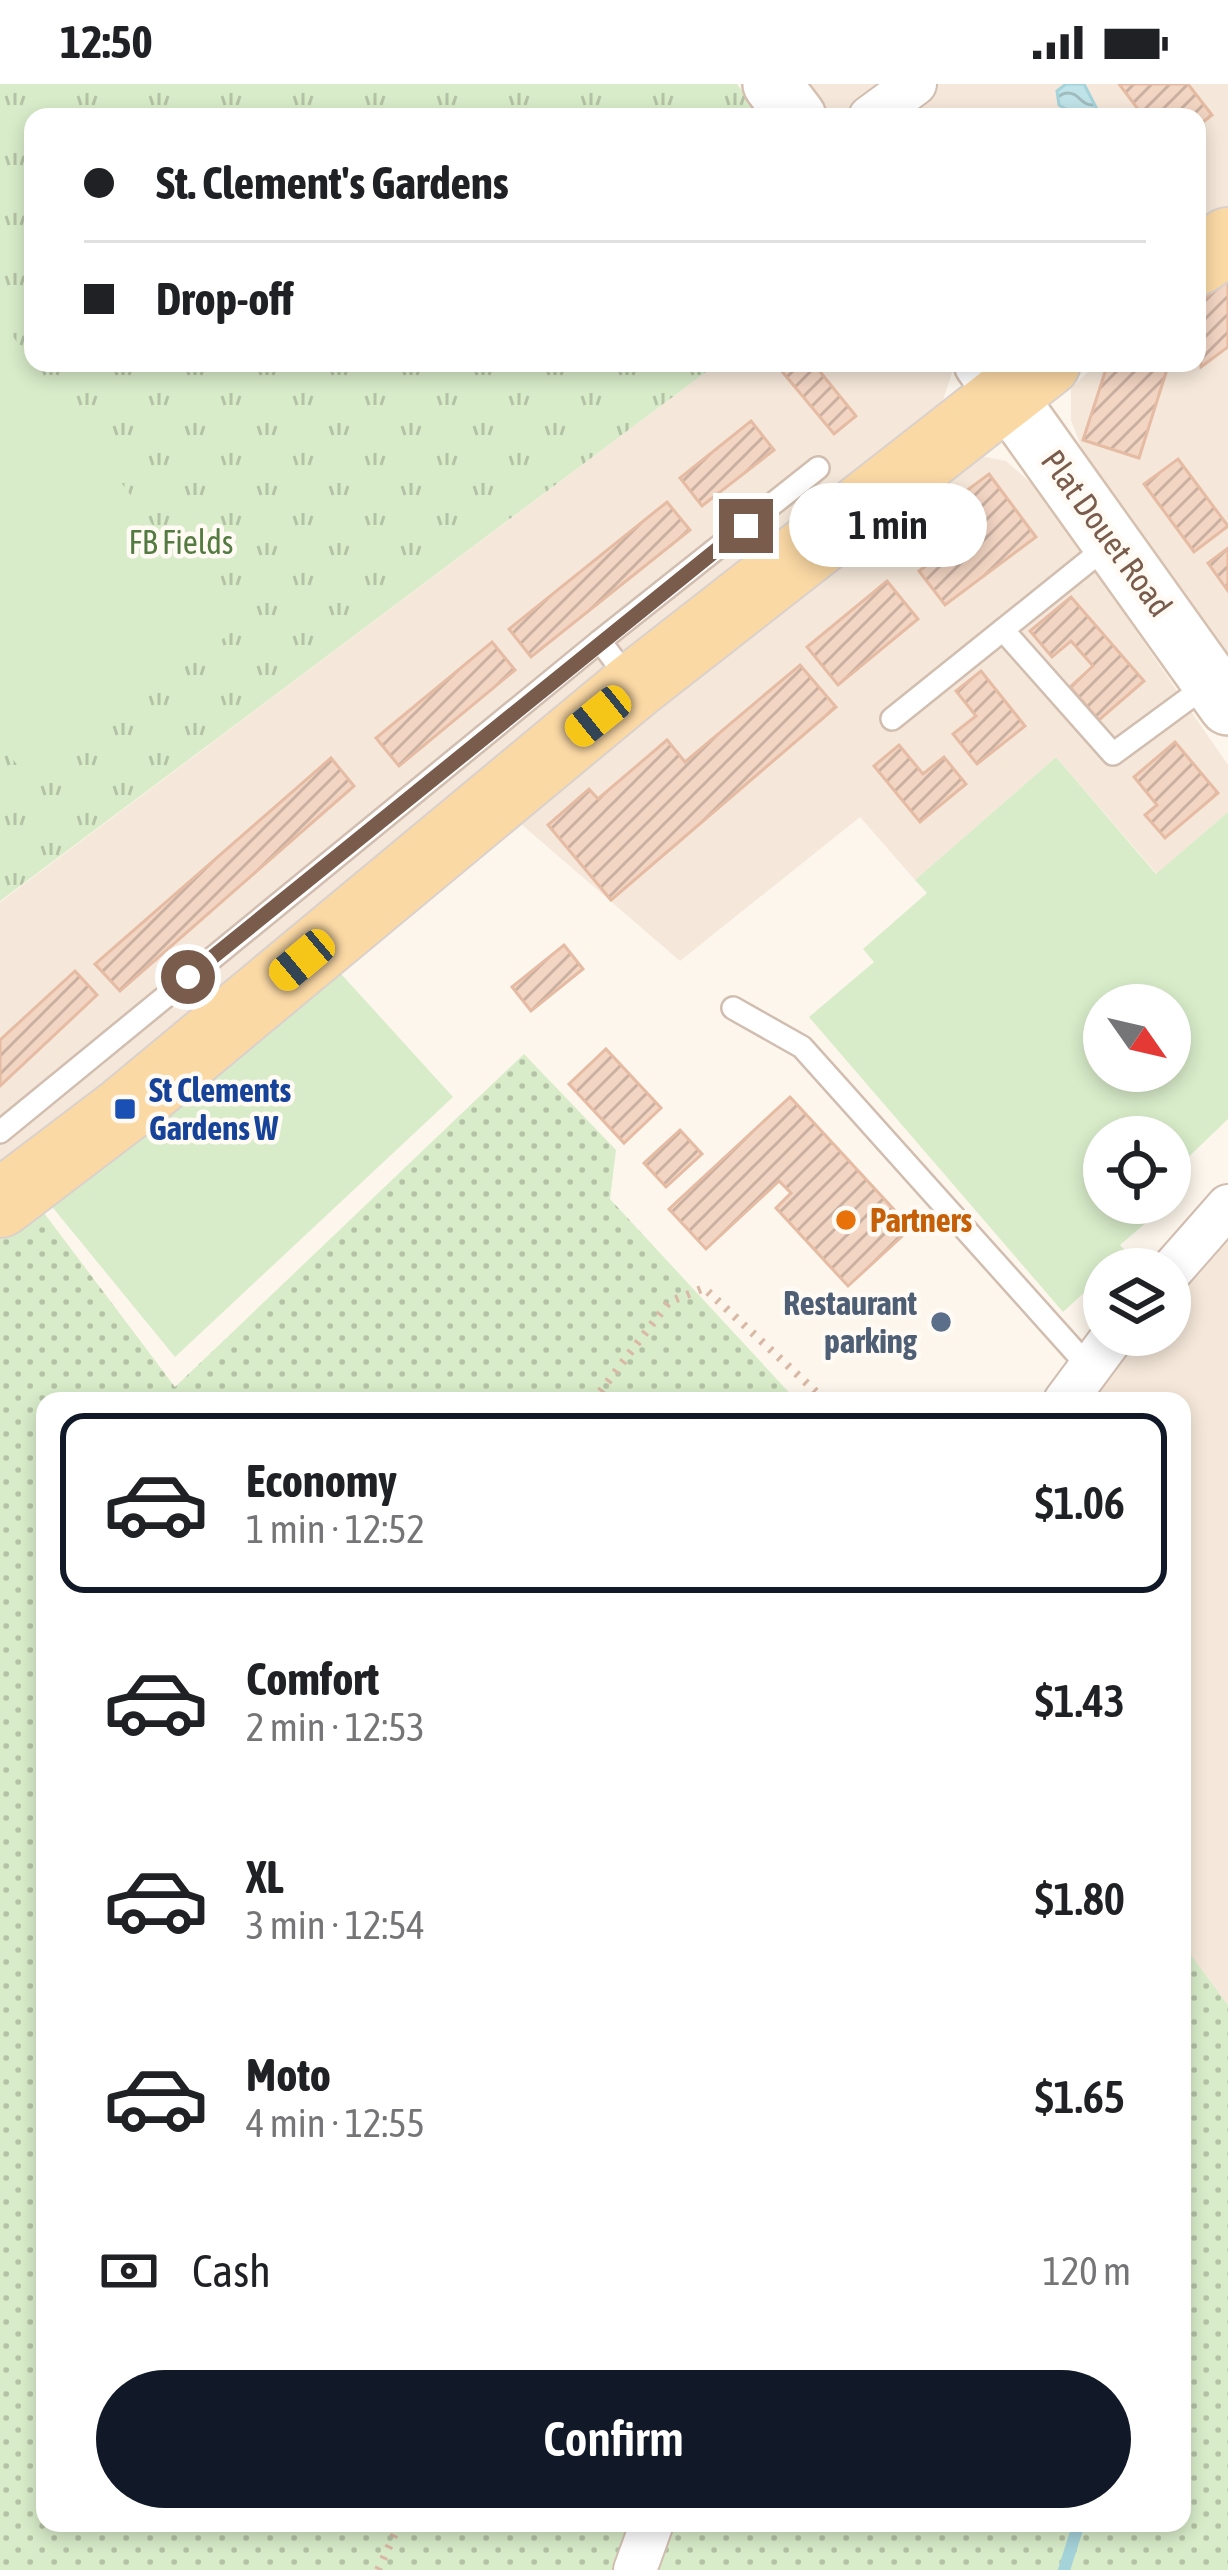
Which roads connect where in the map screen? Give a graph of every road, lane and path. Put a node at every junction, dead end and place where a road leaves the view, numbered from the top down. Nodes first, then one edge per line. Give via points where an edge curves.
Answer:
1 (915, 84) edge
2 (882, 108) edge
3 (1012, 373) edge
4 (818, 468) dead end
5 (1114, 541) junction
6 (1003, 630) junction
7 (617, 663) junction
8 (1220, 694) edge
9 (892, 719) dead end
10 (208, 999) junction
11 (733, 1008) dead end
12 (0, 1132) edge
13 (0, 1204) edge
14 (1228, 1206) edge
15 (1191, 1248) edge
16 (1089, 1367) edge
17 (600, 1392) edge
18 (816, 1392) edge
19 (396, 2532) edge
20 (649, 2532) edge
21 (378, 2570) edge
22 (635, 2570) edge

1 - 2 street
3 - 5 main road, Plat Douet Road
3 - 7 main road
4 - 7 lane
5 - 6 lane
5 - 8 main road, Plat Douet Road
6 - 8 lane via 1113,754
6 - 9 lane
7 - 10 main road
10 - 12 lane
10 - 13 main road
11 - 16 lane via 802,1047
14 - 15 street
17 - 18 path via 669,1302 704,1288
19 - 21 path
20 - 22 street

